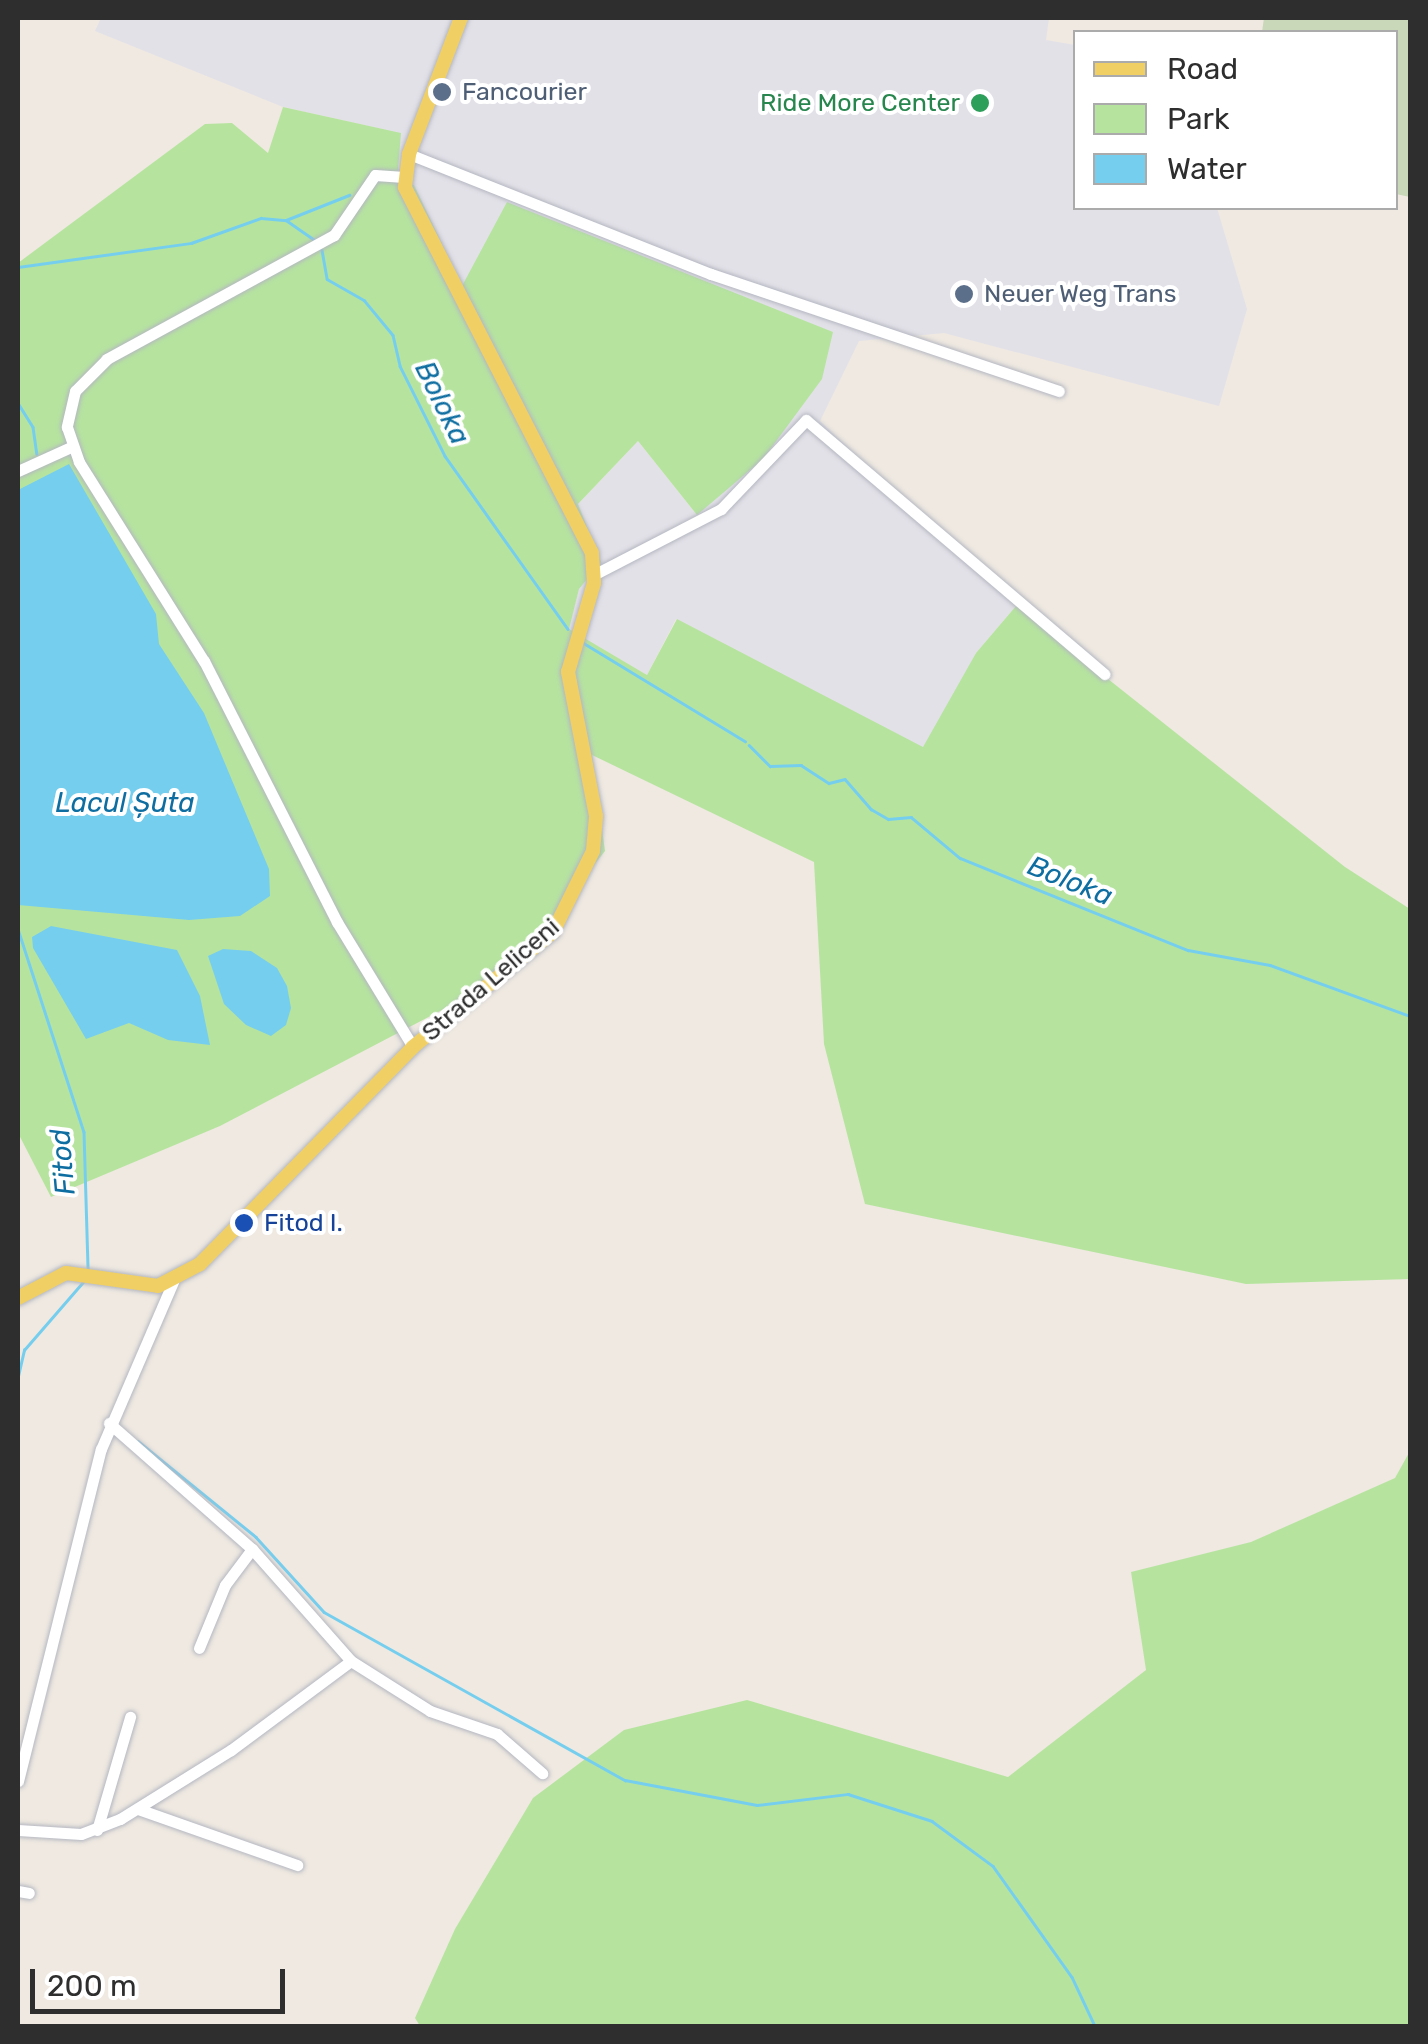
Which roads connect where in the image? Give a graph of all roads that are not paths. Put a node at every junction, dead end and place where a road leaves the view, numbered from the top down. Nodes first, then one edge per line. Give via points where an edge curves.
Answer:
1 (461, 18) edge
2 (410, 154) junction
3 (404, 177) junction
4 (1059, 391) dead end
5 (71, 447) junction
6 (18, 472) edge
7 (595, 574) junction
8 (1104, 674) dead end
9 (414, 1047) junction
10 (174, 1282) junction
11 (18, 1298) edge
12 (110, 1423) junction
13 (252, 1549) junction
14 (199, 1648) dead end
15 (350, 1660) junction
16 (130, 1717) dead end
17 (542, 1772) dead end
18 (18, 1781) edge
19 (138, 1809) junction
20 (18, 1830) edge
21 (97, 1830) junction
22 (297, 1865) dead end

1 - 2 main road
2 - 3 main road
2 - 4 street via 711,274
3 - 5 street via 375,175 334,235 108,360 70,405
3 - 7 main road via 456,296 586,538
5 - 6 street
5 - 9 street via 204,661 338,922
7 - 8 street via 722,509 806,420
7 - 9 main road, Strada Leliceni via 568,672 596,824 576,897 553,932
9 - 10 main road, Strada Leliceni via 200,1264
10 - 11 main road via 140,1285 88,1272 56,1275
10 - 12 street
12 - 13 street
12 - 18 street
13 - 14 street via 225,1585
13 - 15 street
15 - 17 street via 430,1711 497,1734
15 - 19 street
16 - 21 street
19 - 21 street
19 - 22 street
20 - 21 street

